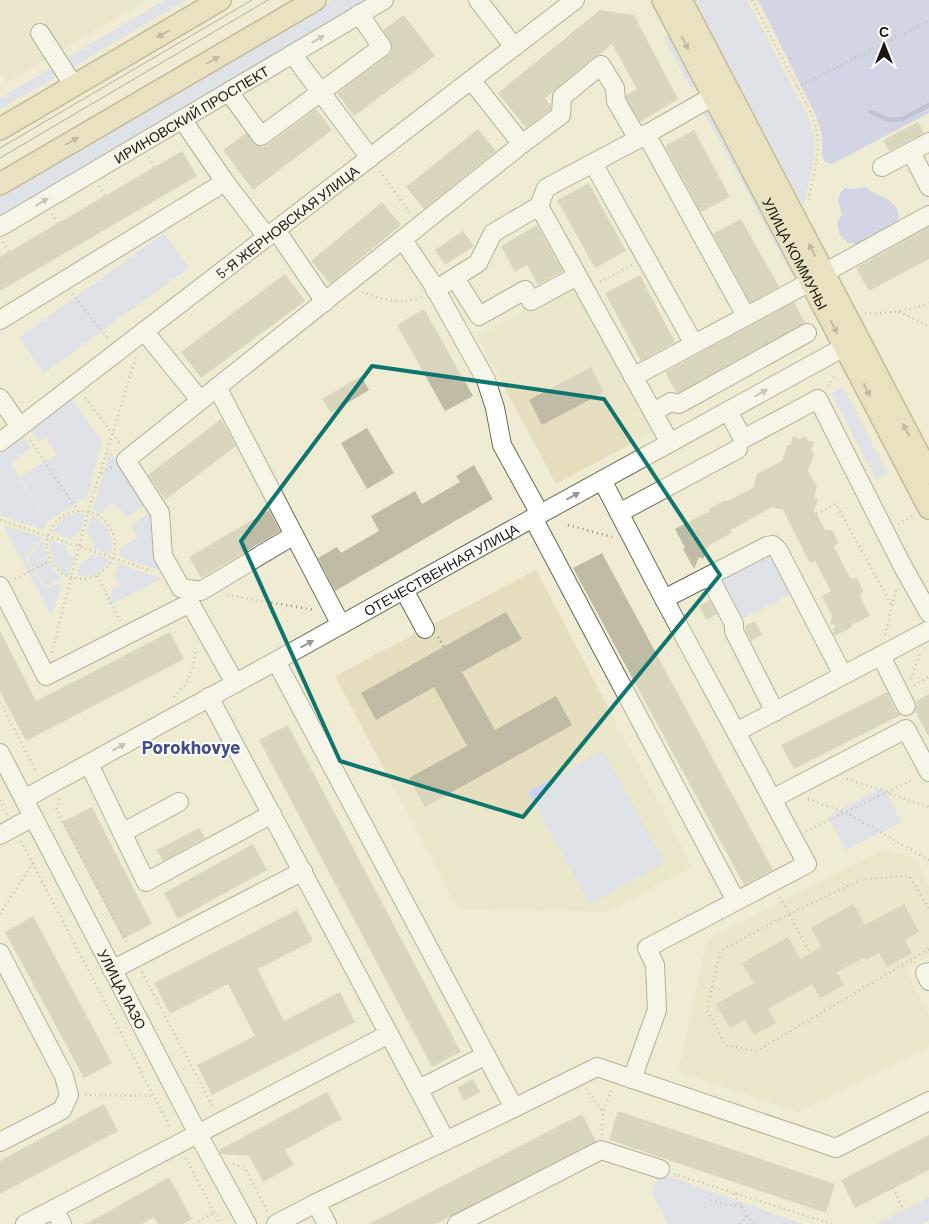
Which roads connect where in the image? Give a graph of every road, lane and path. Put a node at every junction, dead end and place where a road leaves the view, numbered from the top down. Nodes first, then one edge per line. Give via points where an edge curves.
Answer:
1 (220, 0) edge
2 (315, 0) edge
3 (384, 0) edge
4 (478, 0) edge
5 (575, 0) edge
6 (663, 0) edge
7 (681, 0) edge
8 (752, 0) edge
9 (360, 14) junction
10 (929, 21) edge
11 (40, 33) dead end
12 (514, 47) junction
13 (293, 54) junction
14 (471, 80) junction
15 (74, 86) junction
16 (797, 87) junction
17 (229, 92) junction
18 (320, 92) junction
19 (720, 92) junction
20 (182, 119) junction
21 (0, 129) edge
22 (642, 137) junction
23 (929, 142) edge
24 (522, 144) junction
25 (911, 152) junction
26 (149, 157) dead end
27 (370, 158) junction
28 (594, 162) junction
29 (154, 167) dead end
30 (882, 167) dead end
31 (225, 182) junction
32 (0, 184) edge
33 (99, 186) dead end
34 (929, 187) edge
35 (105, 196) dead end
36 (539, 206) junction
37 (806, 212) dead end
38 (52, 214) dead end
39 (929, 215) edge
40 (58, 223) dead end
41 (420, 227) junction
42 (272, 233) junction
43 (2, 234) edge
44 (403, 240) junction
45 (9, 252) dead end
46 (646, 258) junction
47 (817, 277) junction
48 (454, 278) junction
49 (62, 282) junction
50 (581, 283) junction
51 (347, 284) junction
52 (436, 291) junction
53 (325, 302) junction
54 (929, 303) edge
55 (897, 311) junction
56 (864, 312) dead end
57 (746, 316) junction
58 (0, 320) edge
59 (929, 326) edge
60 (144, 331) junction
61 (807, 333) dead end
62 (852, 343) junction
63 (694, 344) junction
64 (119, 351) junction
65 (633, 377) junction
66 (75, 384) junction
67 (217, 387) junction
68 (0, 398) edge
69 (200, 400) junction
70 (728, 411) junction
71 (653, 412) junction
72 (20, 427) junction
73 (113, 434) junction
74 (0, 442) edge
75 (670, 443) junction
76 (738, 449) dead end
77 (929, 474) edge
78 (602, 480) junction
79 (929, 508) edge
80 (78, 511) junction
81 (88, 512) junction
82 (619, 513) junction
83 (537, 516) junction
84 (812, 516) dead end
85 (0, 520) edge
86 (568, 525) dead end
87 (294, 535) junction
88 (48, 536) junction
89 (635, 543) junction
90 (79, 546) junction
91 (113, 558) junction
92 (50, 561) junction
93 (902, 565) junction
94 (29, 572) dead end
95 (154, 572) dead end
96 (97, 576) junction
97 (709, 576) junction
98 (71, 579) junction
99 (0, 586) edge
100 (404, 590) junction
101 (201, 591) junction
102 (664, 599) junction
103 (892, 606) junction
104 (929, 613) edge
105 (338, 619) junction
106 (200, 622) junction
107 (928, 630) edge
108 (431, 632) joint
109 (127, 635) junction
110 (444, 647) dead end
111 (880, 656) junction
112 (276, 661) junction
113 (46, 676) junction
114 (843, 676) junction
115 (929, 677) edge
116 (235, 683) junction
117 (209, 698) junction
118 (0, 702) edge
119 (170, 702) dead end
120 (775, 712) junction
121 (906, 729) junction
122 (736, 732) junction
123 (0, 753) edge
124 (89, 764) junction
125 (37, 772) dead end
126 (824, 772) junction
127 (929, 772) edge
128 (885, 792) junction
129 (56, 793) dead end
130 (779, 795) junction
131 (24, 799) junction
132 (0, 800) edge
133 (179, 802) dead end
134 (929, 807) edge
135 (844, 812) junction
136 (272, 814) junction
137 (33, 817) junction
138 (7, 831) edge
139 (122, 833) junction
140 (793, 838) junction
141 (929, 860) edge
142 (33, 863) junction
143 (303, 872) junction
144 (771, 882) junction
145 (736, 901) junction
146 (929, 908) edge
147 (0, 914) edge
148 (789, 914) junction
149 (929, 949) edge
150 (0, 953) edge
151 (810, 953) dead end
152 (134, 958) junction
153 (112, 970) junction
154 (929, 972) edge
155 (929, 981) edge
156 (389, 1034) junction
157 (486, 1055) junction
158 (615, 1074) junction
159 (578, 1077) junction
160 (632, 1079) junction
161 (418, 1090) junction
162 (69, 1095) junction
163 (154, 1096) junction
164 (929, 1101) edge
165 (514, 1108) junction
166 (603, 1112) junction
167 (221, 1122) junction
168 (198, 1134) junction
169 (446, 1141) junction
170 (0, 1142) edge
171 (178, 1144) junction
172 (601, 1150) junction
173 (231, 1163) dead end
174 (660, 1170) joint
175 (893, 1188) dead end
176 (734, 1194) junction
177 (711, 1200) dead end
178 (316, 1203) junction
179 (741, 1206) junction
180 (902, 1207) dead end
181 (214, 1213) junction
182 (58, 1216) edge
183 (747, 1216) junction
184 (273, 1220) edge
185 (25, 1224) edge
186 (194, 1224) edge
187 (220, 1224) edge
188 (247, 1224) edge
189 (327, 1224) edge
190 (457, 1224) edge
191 (740, 1224) edge
192 (753, 1224) edge
193 (832, 1224) edge

1 -> 15 main road
32 -> 2 main road
3 - 9 street, ИРИНОВСКИЙ ПРОСПЕКТ
4 - 12 street
5 - 12 street, 5-Я ЖЕРНОВСКАЯ УЛИЦА
6 -> 19 main road, УЛИЦА КОММУНЫ
7 - 19 main road, УЛИЦА КОММУНЫ
8 - 16 path
13 -> 9 street, ИРИНОВСКИЙ ПРОСПЕКТ
9 - 18 street via 382,47
10 - 16 path
11 - 15 street
12 - 14 street, 5-Я ЖЕРНОВСКАЯ УЛИЦА
13 - 17 street, ИРИНОВСКИЙ ПРОСПЕКТ
13 - 18 street
14 - 24 street
14 - 27 street, 5-Я ЖЕРНОВСКАЯ УЛИЦА
15 - 21 main road
16 - 37 path via 812,115 818,142
17 - 18 street via 261,136
17 - 20 street, ИРИНОВСКИЙ ПРОСПЕКТ
18 - 27 street
19 - 22 street
19 - 47 main road, УЛИЦА КОММУНЫ
20 - 31 street
43 -> 20 street, ИРИНОВСКИЙ ПРОСПЕКТ
22 - 24 street via 616,101 615,88 601,65 562,97 561,116
22 - 28 street
22 - 57 street
23 - 25 street
24 - 41 street
25 - 30 street
25 - 34 street
26 - 29 path
27 - 41 path
27 - 42 street, 5-Я ЖЕРНОВСКАЯ УЛИЦА
28 - 36 street via 546,188
28 - 46 street
31 - 42 street
31 - 49 street
33 - 35 path
36 - 48 street via 493,233 478,263
36 - 50 street
38 - 40 path
39 - 47 street
41 - 44 street
42 - 53 street
42 - 60 street, 5-Я ЖЕРНОВСКАЯ УЛИЦА
43 - 45 path
44 - 51 street
44 - 52 street
46 - 50 path
46 - 63 street
47 - 57 street
47 - 62 main road, УЛИЦА КОММУНЫ
48 - 50 street via 478,316 525,290 531,300
48 - 52 street
49 - 58 street
49 - 64 path
50 - 65 street via 613,348
51 - 52 path via 390,300 407,301
51 - 53 street
52 - 83 street via 486,380 502,445
53 - 67 street
54 - 55 path
55 - 56 path via 883,314
55 - 59 path
57 - 63 street
60 - 64 street, 5-Я ЖЕРНОВСКАЯ УЛИЦА
60 - 69 street
60 - 73 path
61 - 71 street via 679,404 671,402
70 -> 62 street, ОТЕЧЕСТВЕННАЯ УЛИЦА
77 -> 62 main road, УЛИЦА КОММУНЫ
62 -> 79 main road, УЛИЦА КОММУНЫ
63 - 65 street
64 - 66 street, 5-Я ЖЕРНОВСКАЯ УЛИЦА
65 - 71 street
66 - 72 street, 5-Я ЖЕРНОВСКАЯ УЛИЦА
66 - 73 path
67 - 69 street
67 - 87 street
68 - 72 street
69 - 101 street via 126,460 160,513 164,556 181,588
70 - 75 street, ОТЕЧЕСТВЕННАЯ УЛИЦА
70 - 93 street via 743,439 818,399
71 - 75 street
72 - 74 street, 5-Я ЖЕРНОВСКАЯ УЛИЦА
72 - 80 path
73 - 81 path
75 - 78 street, ОТЕЧЕСТВЕННАЯ УЛИЦА
76 - 82 street
78 - 82 street
83 -> 78 street, ОТЕЧЕСТВЕННАЯ УЛИЦА
80 - 81 path
80 - 88 path via 56,521
81 - 90 path
81 - 91 path via 102,518 112,530
82 - 89 street
83 - 100 street, ОТЕЧЕСТВЕННАЯ УЛИЦА
83 - 145 street
84 - 103 path via 836,504
85 - 88 path
86 - 89 path
87 - 101 street
87 - 105 street
88 - 90 path
88 - 92 path via 46,548
89 - 102 street
90 - 91 path
90 - 98 path
91 - 95 path
91 - 96 path
92 - 94 path
92 - 98 path via 58,572
93 - 103 path
93 - 104 street
96 - 98 path
96 - 109 path
97 - 102 street
97 - 114 street via 773,545
97 - 120 street
98 - 113 path
99 - 113 street
100 - 105 street, ОТЕЧЕСТВЕННАЯ УЛИЦА
100 - 108 street
101 - 105 path
102 - 122 street
103 - 111 path
112 -> 105 street, ОТЕЧЕСТВЕННАЯ УЛИЦА
106 - 109 street via 190,604
106 - 116 street
106 - 119 path via 186,684
107 - 111 street
107 - 115 path via 908,688
108 - 110 path
109 - 113 street
111 - 114 street
111 - 121 street via 911,715
112 - 116 street, ОТЕЧЕСТВЕННАЯ УЛИЦА
112 - 157 street
114 - 120 street
116 - 117 street, ОТЕЧЕСТВЕННАЯ УЛИЦА
124 -> 117 street, ОТЕЧЕСТВЕННАЯ УЛИЦА
117 - 136 street
118 - 125 path
120 - 122 street
121 - 126 street
121 - 127 street
122 - 130 street
123 - 131 street, УЛИЦА ЛАЗО
124 - 131 street, ОТЕЧЕСТВЕННАЯ УЛИЦА
124 - 139 street
126 - 128 path
126 - 130 street
127 - 128 path
128 - 134 path
128 - 135 path
129 - 152 path via 60,800 56,808
130 - 135 path
130 - 140 street
131 - 137 street, УЛИЦА ЛАЗО
132 - 138 path
133 - 139 street
135 - 140 path
135 - 141 path
136 - 139 street via 146,882
136 - 143 street
137 - 138 street
137 - 153 street, УЛИЦА ЛАЗО
138 - 142 path
140 - 144 street via 807,864
142 - 147 path
142 - 163 path
143 - 152 street
143 - 156 street
144 - 145 street
144 - 148 path
145 - 160 street via 647,948 655,965 657,1010
146 - 148 path via 909,876 863,880
148 - 149 path via 720,951 707,1010 725,1045 757,1051
148 - 151 path
150 - 162 street via 64,1076
152 - 153 street
152 - 167 path
153 - 168 street, УЛИЦА ЛАЗО
154 - 155 street via 925,974
156 - 161 street
156 - 167 street
157 - 161 street
157 - 165 street
158 - 159 street via 597,1067
158 - 160 street
158 - 166 path
159 - 165 street
159 - 166 path
160 - 164 street via 836,1148
161 - 169 street
162 - 163 path
162 - 170 street via 62,1110
163 - 171 path
165 - 169 street
166 - 172 path
167 - 168 street
168 - 171 street
168 - 188 street, УЛИЦА ЛАЗО
169 - 178 street
171 - 181 path
171 - 182 street
172 - 174 street
172 - 190 street
173 - 184 path via 245,1168
174 - 176 path
175 - 180 path
176 - 179 path
176 - 193 path
177 - 179 path
178 - 184 street
178 - 189 street
179 - 183 path
181 - 186 path
181 - 187 path
182 - 185 street
183 - 191 path
183 - 192 path

